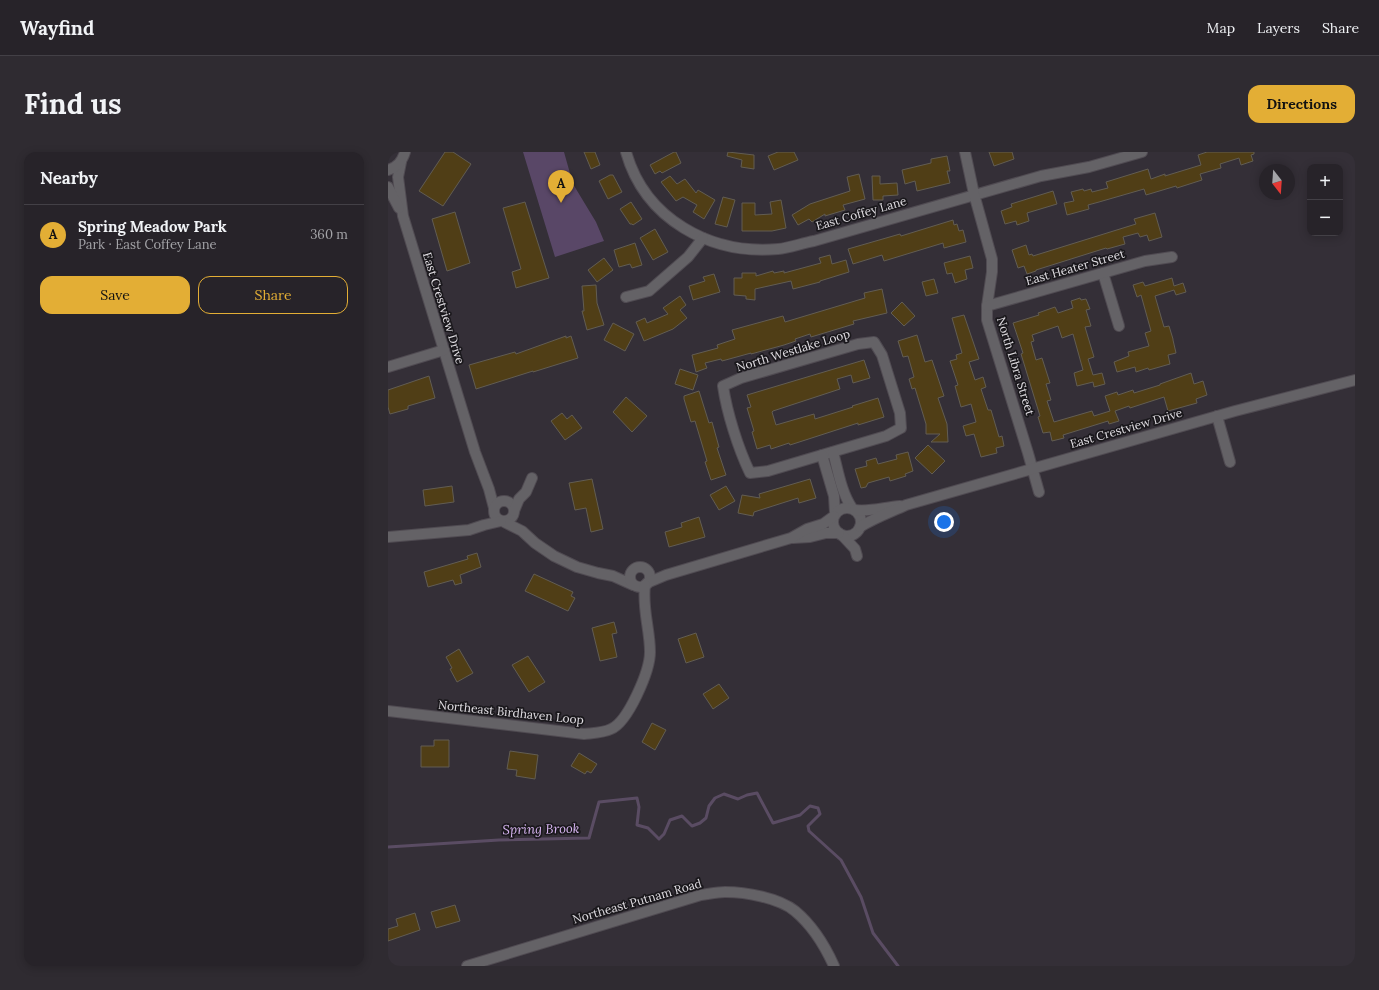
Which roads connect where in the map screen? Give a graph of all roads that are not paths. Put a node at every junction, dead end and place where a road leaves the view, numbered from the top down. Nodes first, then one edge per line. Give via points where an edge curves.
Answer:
1 (626, 152) edge
2 (965, 152) edge
3 (1142, 152) edge
4 (405, 156) edge
5 (388, 170) edge
6 (388, 187) edge
7 (974, 194) junction
8 (403, 216) junction
9 (703, 238) junction
10 (1172, 257) dead end
11 (1103, 273) junction
12 (626, 297) dead end
13 (987, 306) junction
14 (1119, 326) dead end
15 (444, 350) junction
16 (388, 367) edge
17 (1355, 380) edge
18 (1218, 416) junction
19 (833, 452) junction
20 (822, 455) junction
21 (1230, 462) dead end
22 (1033, 468) junction
23 (532, 478) dead end
24 (489, 489) junction
25 (1039, 492) dead end
26 (519, 499) junction
27 (505, 501) junction
28 (906, 505) junction
29 (854, 509) junction
30 (494, 510) junction
31 (514, 513) junction
32 (834, 515) junction
33 (502, 522) junction
34 (484, 525) junction
35 (859, 528) junction
36 (522, 531) junction
37 (840, 534) junction
38 (388, 537) edge
39 (791, 538) junction
40 (632, 571) junction
41 (648, 571) junction
42 (666, 575) junction
43 (613, 576) junction
44 (641, 585) junction
45 (388, 711) edge
46 (467, 966) edge
47 (834, 966) edge

1 - 9 street, East Coffey Lane via 630,168 641,188 660,211 680,227
2 - 7 street, North Libra Street
3 - 7 street, East Coffey Lane
4 - 5 street
4 - 8 street, East Crestview Drive via 398,170
6 - 8 street, East Crestview Drive
7 - 9 street, East Coffey Lane via 814,241 778,249 744,249
7 - 13 street, North Libra Street via 992,259
8 - 15 street, East Crestview Drive
9 - 12 street via 688,257 649,291
10 - 11 street, East Heater Street
11 - 13 street, East Heater Street
11 - 14 street
13 - 22 street, North Libra Street via 987,320
15 - 16 street
15 - 24 street, East Crestview Drive via 474,452
17 - 18 street, East Crestview Drive
18 - 21 street
18 - 22 street, East Crestview Drive
19 - 20 street, North Westlake Loop
19 - 20 street, North Westlake Loop via 886,436 900,428 898,406 882,355 874,342 843,348 741,378 723,386 725,400 750,473 768,471
19 - 29 street via 844,493
20 - 32 street via 834,496
22 - 25 street, North Libra Street
22 - 28 street, East Crestview Drive
23 - 26 street via 526,492
24 - 27 street
24 - 30 street, East Crestview Drive
26 - 27 street
26 - 31 street
27 - 30 street via 498,503
27 - 31 street via 512,505
28 - 29 street, East Crestview Drive via 868,511
28 - 35 street, East Crestview Drive
29 - 32 street via 843,508
29 - 35 street via 861,518
30 - 33 street via 496,518
30 - 34 street
31 - 33 street via 510,520
31 - 36 street
32 - 37 street via 833,526
32 - 39 street via 823,524
33 - 34 street
33 - 36 street
34 - 38 street via 465,531
35 - 37 street via 851,535
35 - 37 street via 856,553
36 - 43 street via 554,556 578,567
37 - 39 street via 826,533
39 - 42 street
40 - 41 street via 640,567
40 - 43 street
40 - 44 street via 630,580
41 - 42 street
41 - 44 street via 649,577
42 - 44 street
43 - 44 street
44 - 45 street, Northeast Birdhaven Loop via 650,654 630,710 622,722 611,730 584,734
46 - 47 street, Northeast Putnam Road via 701,895 724,892 746,893 775,901 794,911 812,928

